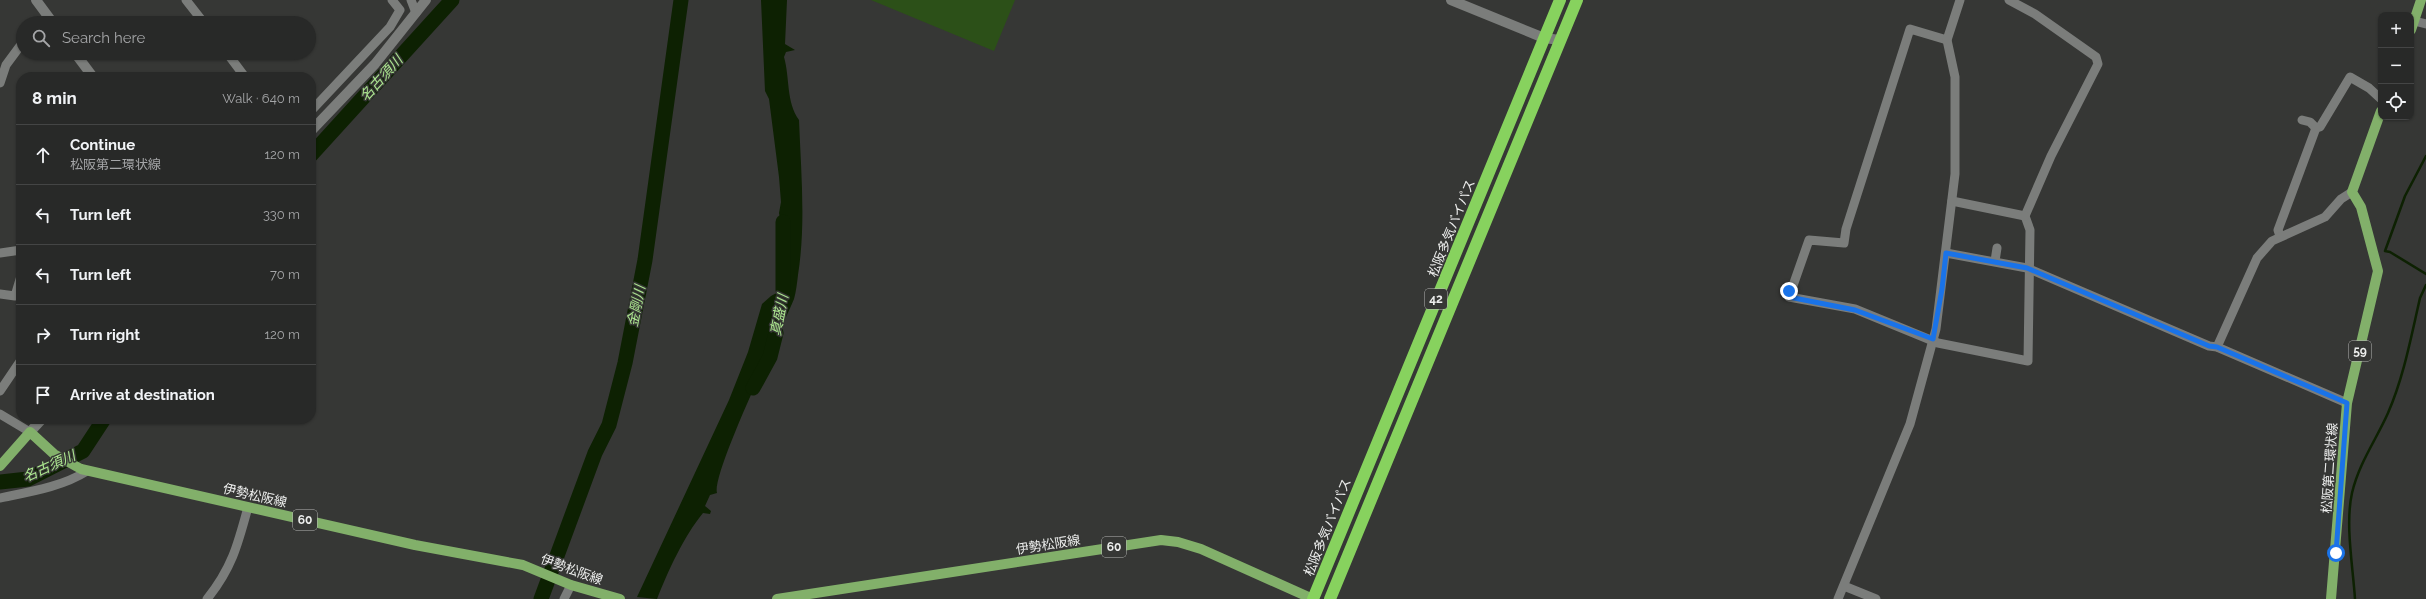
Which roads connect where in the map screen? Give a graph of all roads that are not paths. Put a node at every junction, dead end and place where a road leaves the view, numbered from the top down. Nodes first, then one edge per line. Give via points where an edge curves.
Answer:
1 (36, 0) edge
2 (186, 0) edge
3 (392, 0) edge
4 (412, 0) edge
5 (426, 0) edge
6 (1451, 0) edge
7 (1560, 0) edge
8 (1577, 0) edge
9 (1960, 0) edge
10 (2009, 0) edge
11 (2421, 0) edge
12 (416, 13) junction
13 (46, 16) edge
14 (199, 16) edge
15 (2414, 23) edge
16 (2426, 24) edge
17 (2414, 26) edge
18 (1544, 38) junction
19 (1560, 40) junction
20 (1947, 40) junction
21 (16, 51) edge
22 (80, 60) edge
23 (232, 60) edge
24 (89, 72) edge
25 (241, 72) edge
26 (0, 84) edge
27 (2378, 96) edge
28 (316, 106) edge
29 (2378, 119) edge
30 (2302, 120) dead end
31 (316, 126) edge
32 (2316, 128) junction
33 (2352, 192) junction
34 (1952, 201) junction
35 (2025, 216) junction
36 (2280, 236) junction
37 (1998, 248) dead end
38 (16, 251) edge
39 (0, 253) edge
40 (1946, 253) junction
41 (1994, 261) junction
42 (2027, 268) junction
43 (0, 294) edge
44 (16, 296) edge
45 (1933, 339) junction
46 (2217, 347) junction
47 (16, 367) edge
48 (0, 391) edge
49 (2347, 403) junction
50 (0, 414) edge
51 (16, 424) edge
52 (17, 424) edge
53 (37, 424) edge
54 (30, 432) junction
55 (0, 466) edge
56 (84, 470) junction
57 (0, 498) edge
58 (248, 507) junction
59 (571, 585) junction
60 (1844, 586) junction
61 (207, 599) edge
62 (564, 599) edge
63 (620, 599) edge
64 (777, 599) edge
65 (1313, 599) edge
66 (1330, 599) edge
67 (1838, 599) edge
68 (1876, 599) edge
69 (2331, 599) edge

1 - 13 main road
2 - 14 street
3 - 28 street via 400,10 390,27
4 - 12 street
5 - 12 main road
6 - 18 main road
7 - 18 highway, 松阪多気バイパス / 42
8 - 19 highway, 42
9 - 20 street
10 - 35 street via 2035,14 2096,57 2098,64 2051,156
11 - 15 main road
12 - 31 main road via 375,64
16 - 17 street
18 - 19 main road
18 - 65 highway, 松阪多気バイパス / 42
19 - 66 highway, 42
20 - 34 street via 1955,77 1956,134
20 - 45 street via 1910,29 1846,228 1844,243 1809,240 1789,297 1855,310
21 - 26 street via 6,65
22 - 24 main road
23 - 25 street
27 - 32 street via 2350,78 2320,127
29 - 33 main road
30 - 32 street via 2310,122
32 - 36 street via 2278,230
33 - 36 street via 2341,199 2325,217
33 - 49 main road, 松阪第二環状線 / 59 via 2361,207 2378,271
34 - 35 street
34 - 40 street
35 - 42 street via 2030,230
36 - 46 street via 2272,240 2257,258
37 - 41 street
38 - 39 street
40 - 41 street
40 - 45 street
41 - 42 street
42 - 45 street via 2030,276 2028,361
42 - 46 street via 2209,346
43 - 44 street
45 - 60 street via 1910,424
46 - 49 street
47 - 48 street
49 - 69 main road, 松阪第二環状線 / 59
50 - 51 street
52 - 54 street
53 - 54 main road
54 - 55 main road
54 - 56 main road, 伊勢松阪線 / 60 via 54,454
56 - 57 street via 76,478
56 - 58 main road, 伊勢松阪線 / 60
58 - 59 main road, 伊勢松阪線 / 60 via 415,545 523,565
58 - 61 street via 234,558 222,581
59 - 62 street
59 - 63 main road, 伊勢松阪線 / 60
60 - 67 street
60 - 68 street
64 - 65 main road, 伊勢松阪線 / 60 via 1161,540 1196,548

